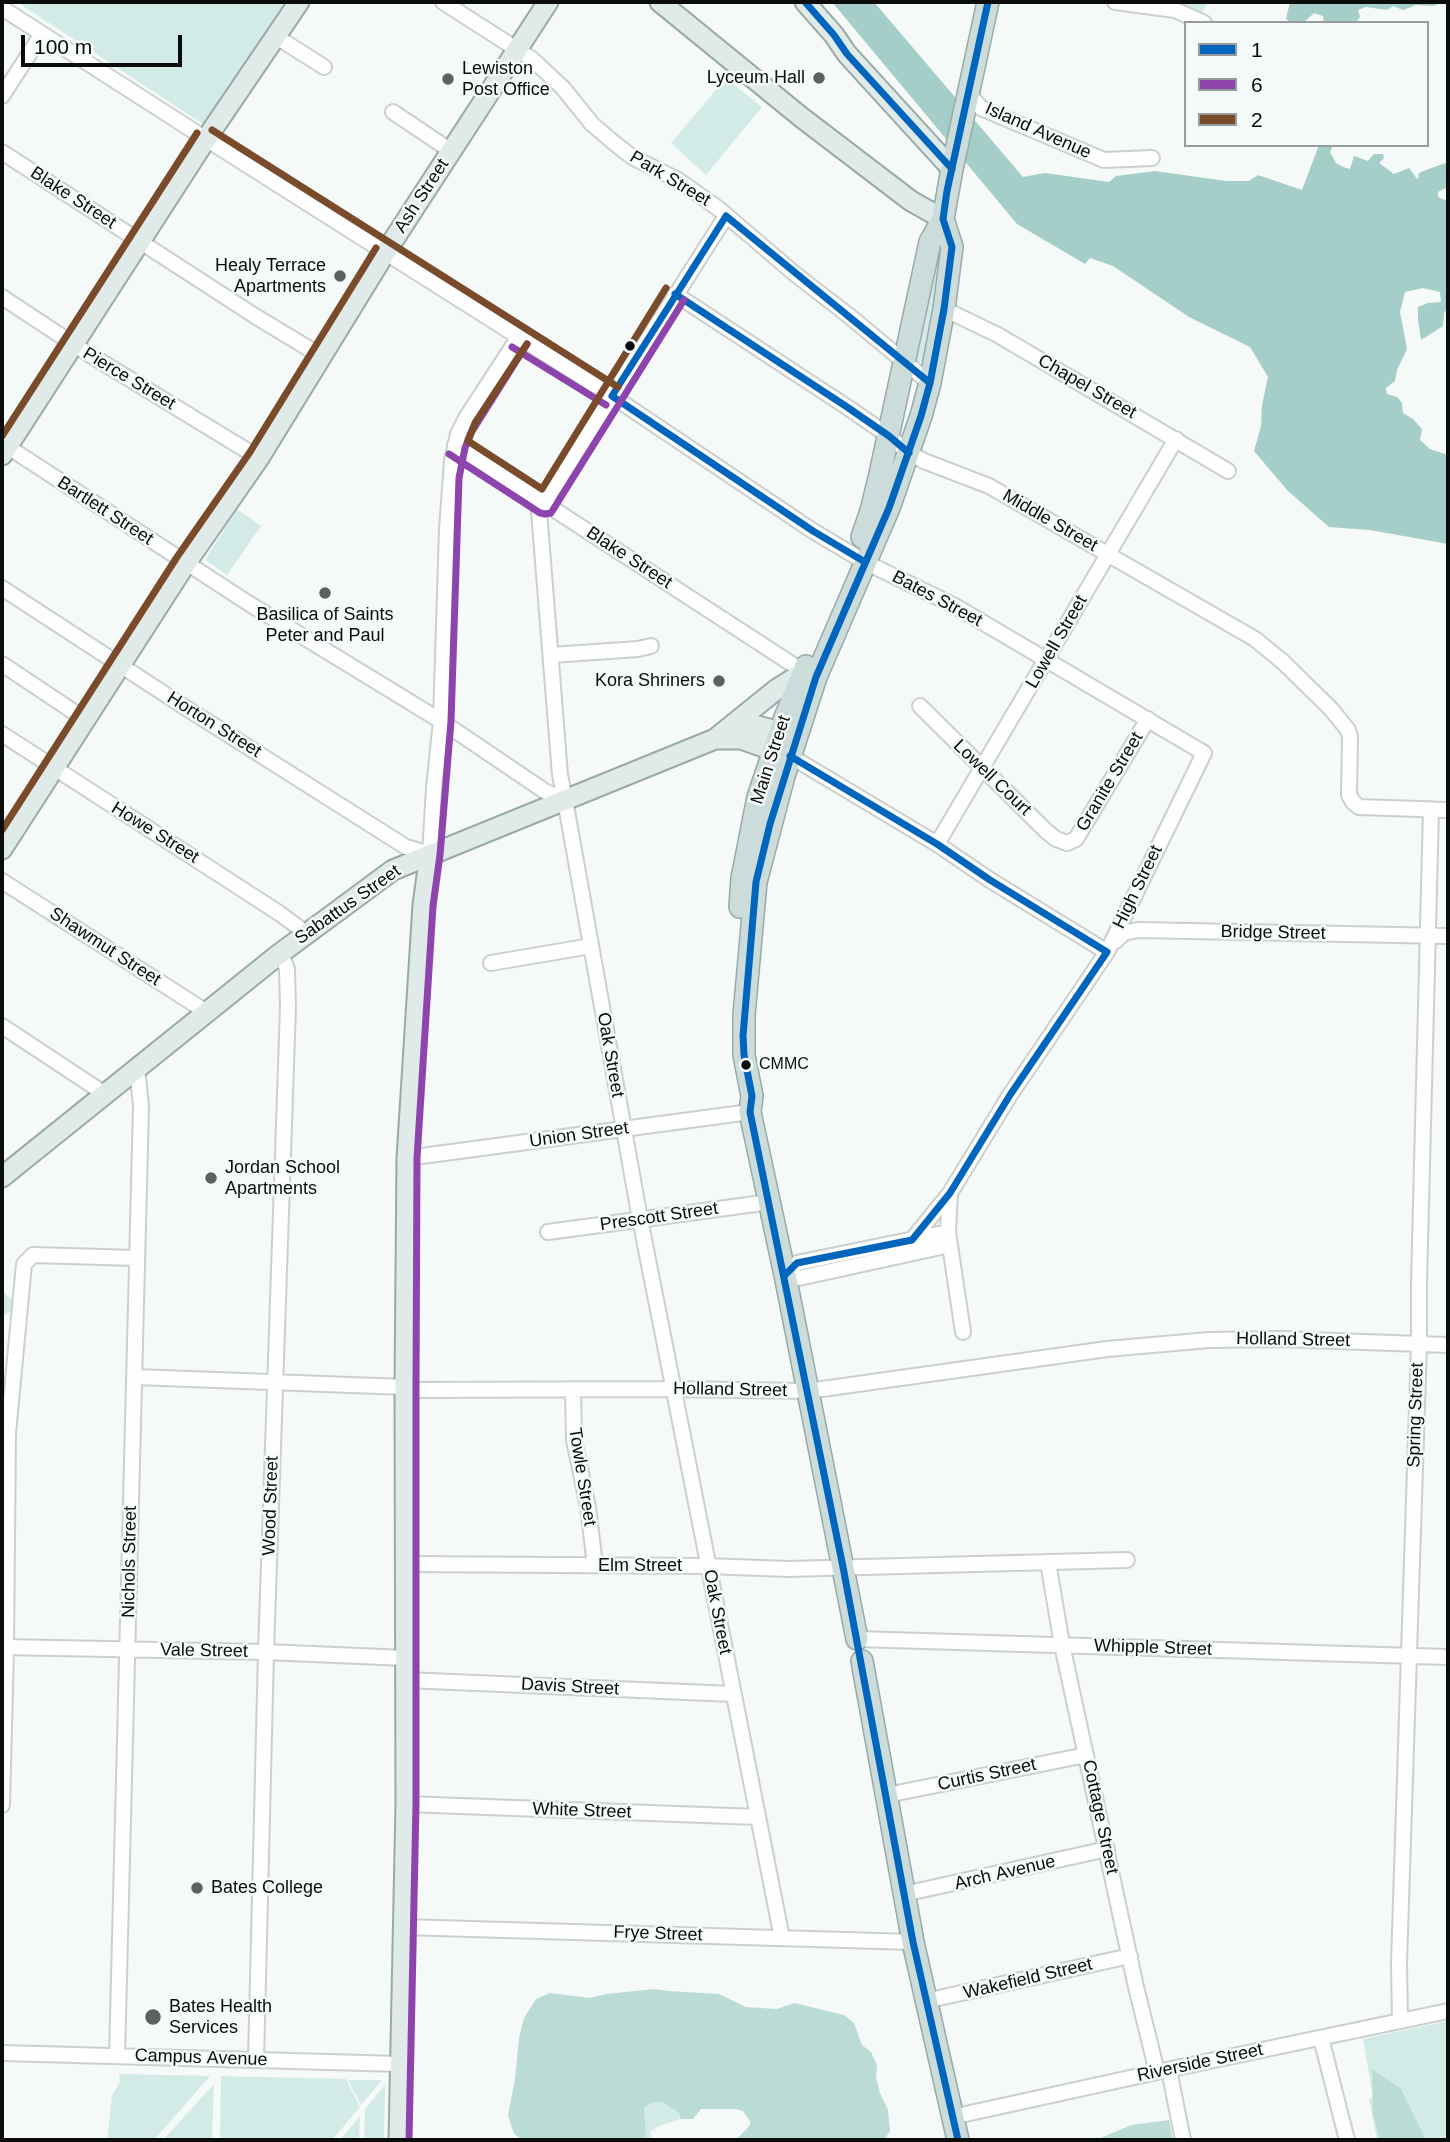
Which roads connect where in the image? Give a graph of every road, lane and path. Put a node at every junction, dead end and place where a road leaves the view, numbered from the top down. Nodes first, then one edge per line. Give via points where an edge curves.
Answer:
1 (299, 2) edge
2 (443, 2) edge
3 (548, 2) edge
4 (660, 2) edge
5 (805, 2) edge
6 (988, 2) edge
7 (1115, 2) edge
8 (2, 8) edge
9 (1200, 21) edge
10 (42, 34) junction
11 (275, 36) junction
12 (518, 49) junction
13 (324, 67) dead end
14 (2, 96) edge
15 (968, 99) junction
16 (393, 113) dead end
17 (205, 139) junction
18 (452, 151) junction
19 (2, 152) edge
20 (1152, 158) dead end
21 (953, 161) junction
22 (726, 216) junction
23 (943, 219) junction
24 (140, 241) junction
25 (386, 253) junction
26 (676, 294) junction
27 (2, 297) edge
28 (944, 309) junction
29 (518, 338) junction
30 (73, 344) junction
31 (321, 356) junction
32 (905, 362) junction
33 (930, 383) junction
34 (612, 396) junction
35 (889, 436) junction
36 (1176, 439) junction
37 (454, 445) junction
38 (4, 448) edge
39 (909, 453) junction
40 (259, 458) junction
41 (1228, 471) dead end
42 (545, 504) junction
43 (1108, 554) junction
44 (860, 559) junction
45 (186, 563) junction
46 (2, 588) edge
47 (651, 646) dead end
48 (551, 656) junction
49 (1046, 661) junction
50 (2, 664) edge
51 (121, 666) junction
52 (804, 672) junction
53 (920, 706) dead end
54 (1148, 719) junction
55 (86, 720) junction
56 (441, 721) junction
57 (2, 734) edge
58 (715, 738) junction
59 (785, 743) junction
60 (1203, 753) joint
61 (55, 769) junction
62 (982, 770) junction
63 (565, 800) junction
64 (1431, 809) junction
65 (1448, 810) edge
66 (1070, 842) joint
67 (937, 844) junction
68 (2, 849) edge
69 (430, 854) junction
70 (2, 881) edge
71 (306, 933) junction
72 (1428, 935) junction
73 (1448, 936) edge
74 (591, 946) junction
75 (1107, 952) junction
76 (278, 955) junction
77 (491, 963) dead end
78 (208, 1013) junction
79 (2, 1026) edge
80 (137, 1068) junction
81 (105, 1094) junction
82 (750, 1112) junction
83 (623, 1129) junction
84 (407, 1158) junction
85 (3, 1175) edge
86 (950, 1193) junction
87 (769, 1202) junction
88 (640, 1219) junction
89 (548, 1232) dead end
90 (949, 1238) junction
91 (912, 1240) junction
92 (138, 1258) junction
93 (785, 1275) junction
94 (963, 1332) dead end
95 (1419, 1344) junction
96 (1448, 1345) edge
97 (135, 1377) junction
98 (275, 1382) junction
99 (405, 1387) junction
100 (673, 1389) junction
101 (573, 1390) junction
102 (807, 1391) junction
103 (1127, 1560) dead end
104 (1048, 1562) junction
105 (406, 1564) junction
106 (595, 1565) junction
107 (707, 1566) junction
108 (843, 1567) junction
109 (857, 1639) junction
110 (1062, 1645) junction
111 (4, 1648) edge
112 (127, 1651) junction
113 (266, 1652) junction
114 (1408, 1656) junction
115 (1448, 1657) edge
116 (406, 1658) junction
117 (862, 1661) joint
118 (406, 1680) junction
119 (733, 1694) junction
120 (1086, 1755) junction
121 (887, 1796) junction
122 (406, 1804) junction
123 (2, 1805) edge
124 (758, 1817) junction
125 (1107, 1849) junction
126 (904, 1894) junction
127 (403, 1927) junction
128 (782, 1938) junction
129 (913, 1942) junction
130 (1130, 1956) junction
131 (925, 2001) junction
132 (1448, 2011) edge
133 (1399, 2021) junction
134 (1321, 2038) junction
135 (2, 2053) edge
136 (117, 2056) junction
137 (256, 2060) junction
138 (401, 2064) junction
139 (1163, 2071) junction
140 (952, 2117) junction
141 (400, 2140) edge
142 (958, 2140) edge
143 (1183, 2140) edge
144 (1348, 2140) edge

1 - 11 main road
2 - 12 street, Park Street
3 - 12 main road, Ash Street
4 - 23 main road via 801,117 911,201
5 - 21 main road via 847,54
6 - 15 highway, Main Street
7 - 9 street via 1175,10
8 - 10 street, Bates Street
10 - 14 street
10 - 17 street, Bates Street
11 - 13 street
11 - 17 main road
12 - 18 main road, Ash Street
12 - 22 street, Park Street via 624,151 692,189
15 - 20 street, Island Avenue via 1104,160
15 - 21 highway, Main Street
16 - 18 street
17 - 24 main road
17 - 25 street, Bates Street
18 - 25 main road, Ash Street
19 - 24 street, Blake Street
21 - 23 highway, Main Street
22 - 26 street, Oak Street
22 - 32 street, Park Street
23 - 28 highway, Main Street via 952,247
23 - 32 highway, Main Street via 930,242
24 - 30 main road
24 - 31 street, Blake Street
25 - 29 street, Bates Street
25 - 31 main road, Ash Street
26 - 34 street, Oak Street
26 - 35 street, Middle Street
27 - 30 street, Pierce Street
28 - 33 highway, Main Street
28 - 36 street, Chapel Street via 998,335
29 - 34 street, Bates Street
29 - 37 street via 466,418
30 - 38 main road
30 - 40 street, Pierce Street
31 - 40 main road, Ash Street
32 - 33 street, Park Street
32 - 35 highway, Main Street
33 - 39 highway, Main Street
34 - 42 street, Oak Street
34 - 44 street, Bates Street
35 - 39 street, Middle Street
35 - 44 highway, Main Street
36 - 41 street, Chapel Street
36 - 43 street, Lowell Street
37 - 42 street, Blake Street
37 - 56 street
38 - 45 street, Bartlett Street
39 - 43 street, Middle Street via 989,486
39 - 44 highway, Main Street via 879,531
40 - 45 main road, Ash Street
42 - 48 street, Oak Street via 539,511
42 - 52 street, Blake Street
43 - 49 street, Lowell Street
43 - 64 street, Middle Street via 1257,640 1331,709 1348,730 1349,794 1359,807
44 - 49 street, Bates Street via 955,606
44 - 52 highway, Main Street
44 - 59 highway, Main Street via 816,677
45 - 51 main road, Ash Street
45 - 56 street, Bartlett Street
46 - 51 street, Horton Street
47 - 48 street
48 - 63 street, Oak Street
49 - 54 street, Bates Street
49 - 62 street, Lowell Street
50 - 55 street
51 - 55 main road, Ash Street
51 - 69 street, Horton Street via 406,847
52 - 58 main road
52 - 59 highway, Main Street
53 - 62 street, Lowell Court
54 - 60 street, Bates Street
54 - 66 street, Granite Street
55 - 61 main road, Ash Street
56 - 63 street, Bartlett Street
56 - 69 street
57 - 61 street, Howe Street
58 - 59 main road via 747,726 765,727
58 - 63 main road, Sabattus Street
59 - 67 street
59 - 82 highway, Main Street via 758,797 742,878 733,1053 741,1099
60 - 75 street, High Street
61 - 68 main road, Ash Street
61 - 71 street, Howe Street
62 - 66 street, Lowell Court via 1045,830 1061,842
62 - 67 street, Lowell Street
63 - 69 main road, Sabattus Street
63 - 74 street, Oak Street
64 - 65 street
64 - 72 street, Spring Street
67 - 75 street
69 - 71 main road, Sabattus Street via 393,870
69 - 84 main road
70 - 78 street, Shawmut Street
71 - 76 main road, Sabattus Street
72 - 73 street, Bridge Street
72 - 75 street, Bridge Street via 1138,930 1124,933
72 - 95 street, Spring Street
74 - 77 street
74 - 83 street, Oak Street
75 - 86 street, High Street
76 - 78 main road, Sabattus Street
76 - 98 street, Wood Street via 287,969 288,1007
78 - 80 main road, Sabattus Street
79 - 81 street
80 - 81 main road, Sabattus Street
80 - 92 street, Nichols Street via 141,1105
81 - 85 main road, Sabattus Street
82 - 83 street, Union Street
82 - 87 highway, Main Street
83 - 84 street, Union Street
83 - 88 street, Oak Street
84 - 99 main road
86 - 90 street, High Street
86 - 91 street, High Street
87 - 88 street, Prescott Street
87 - 93 highway, Main Street
88 - 89 street, Prescott Street
88 - 100 street, Oak Street
90 - 91 street
90 - 93 street via 799,1278
90 - 94 street, High Street
91 - 93 street via 797,1263
92 - 97 street, Nichols Street
92 - 111 street via 33,1255 24,1264 8,1433
93 - 102 highway, Main Street
95 - 96 street, Holland Street
95 - 102 street, Holland Street via 1209,1340 1107,1349
95 - 114 street, Spring Street
97 - 98 street, Holland Street
97 - 112 street, Nichols Street
98 - 99 street, Holland Street
98 - 113 street, Wood Street
99 - 101 street, Holland Street
99 - 105 main road
100 - 101 street, Holland Street
100 - 102 street, Holland Street
100 - 107 street, Oak Street
101 - 106 street, Towle Street via 574,1440
102 - 108 highway, Main Street
103 - 104 street, Elm Street
104 - 108 street, Elm Street
104 - 110 street, Cottage Street
105 - 106 street, Elm Street
105 - 116 main road
106 - 107 street, Elm Street
107 - 108 street, Elm Street
107 - 119 street, Oak Street
108 - 109 highway, Main Street
109 - 110 street, Whipple Street
109 - 117 main road, Main Street
110 - 114 street, Whipple Street
110 - 120 street, Cottage Street
111 - 112 street, Vale Street
111 - 123 street
112 - 113 street, Vale Street
112 - 136 street, Nichols Street
113 - 116 street, Vale Street
113 - 137 street, Wood Street
114 - 115 street, Whipple Street
114 - 133 street, Spring Street
116 - 118 main road
117 - 121 highway, Main Street
118 - 119 street, Davis Street
118 - 122 main road
119 - 124 street, Oak Street
120 - 121 street, Curtis Street
120 - 125 street, Cottage Street
121 - 126 highway, Main Street
122 - 124 street, White Street
122 - 127 main road
124 - 128 street, Oak Street
125 - 126 street, Arch Avenue
125 - 130 street, Cottage Street
126 - 129 highway, Main Street
127 - 128 street, Frye Street
127 - 138 main road
128 - 129 street, Frye Street
129 - 131 highway, Main Street
130 - 131 street, Wakefield Street
130 - 139 street, Cottage Street
131 - 140 highway, Main Street
132 - 133 street, Riverside Street
133 - 134 street, Riverside Street
134 - 139 street, Riverside Street
134 - 144 street
135 - 136 street, Campus Avenue
136 - 137 street, Campus Avenue
137 - 138 street, Campus Avenue
138 - 141 main road
139 - 140 street, Riverside Street
139 - 143 street, Cottage Street
140 - 142 highway, Main Street

